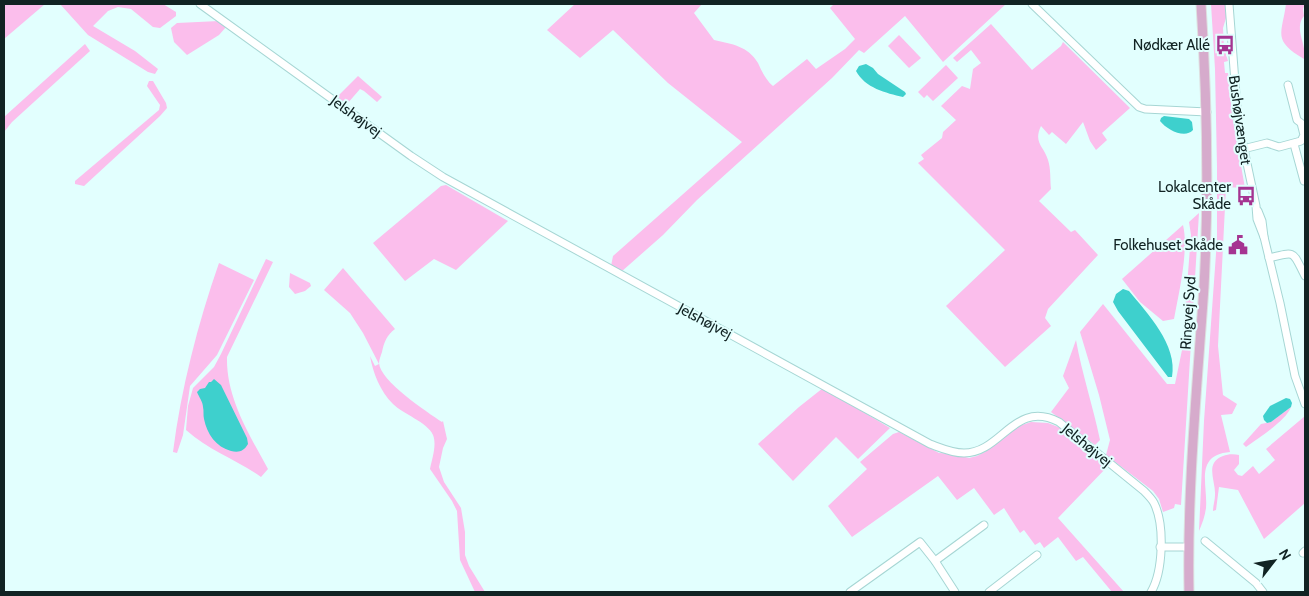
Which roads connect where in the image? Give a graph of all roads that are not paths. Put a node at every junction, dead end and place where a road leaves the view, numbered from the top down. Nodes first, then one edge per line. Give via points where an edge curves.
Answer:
1 (200, 4) edge
2 (1032, 4) edge
3 (1229, 4) edge
4 (1201, 5) edge
5 (1288, 85) dead end
6 (1207, 112) junction
7 (1294, 144) junction
8 (1243, 149) junction
9 (1304, 180) dead end
10 (1269, 258) junction
11 (1305, 276) edge
12 (1305, 404) edge
13 (984, 525) dead end
14 (1205, 540) dead end
15 (1160, 547) junction
16 (1189, 547) junction
17 (1038, 555) dead end
18 (935, 561) junction
19 (952, 591) edge
20 (850, 592) edge
21 (988, 592) edge
22 (1151, 592) edge
23 (1189, 592) edge
24 (1262, 592) edge

1 - 15 street, Jelshøjvej via 443,177 930,444 965,453 982,448 1013,424 1027,418 1059,422 1153,501 1160,521
2 - 6 street via 1135,104 1146,109
3 - 8 street, Bushøjvænget
4 - 6 main road, Ringvej Syd
5 - 7 street via 1304,135
6 - 16 main road, Ringvej Syd via 1205,248
7 - 8 street via 1277,148 1265,143
7 - 9 street
8 - 10 street, Bushøjvænget via 1256,219
10 - 11 street via 1293,254
10 - 12 street, Bushøjvænget via 1295,376
13 - 18 street
14 - 24 street
15 - 16 street
15 - 22 street, Jelshøjvej via 1159,574
16 - 23 main road, Ringvej Syd
17 - 21 street
18 - 19 street
18 - 20 street via 923,544 917,542

